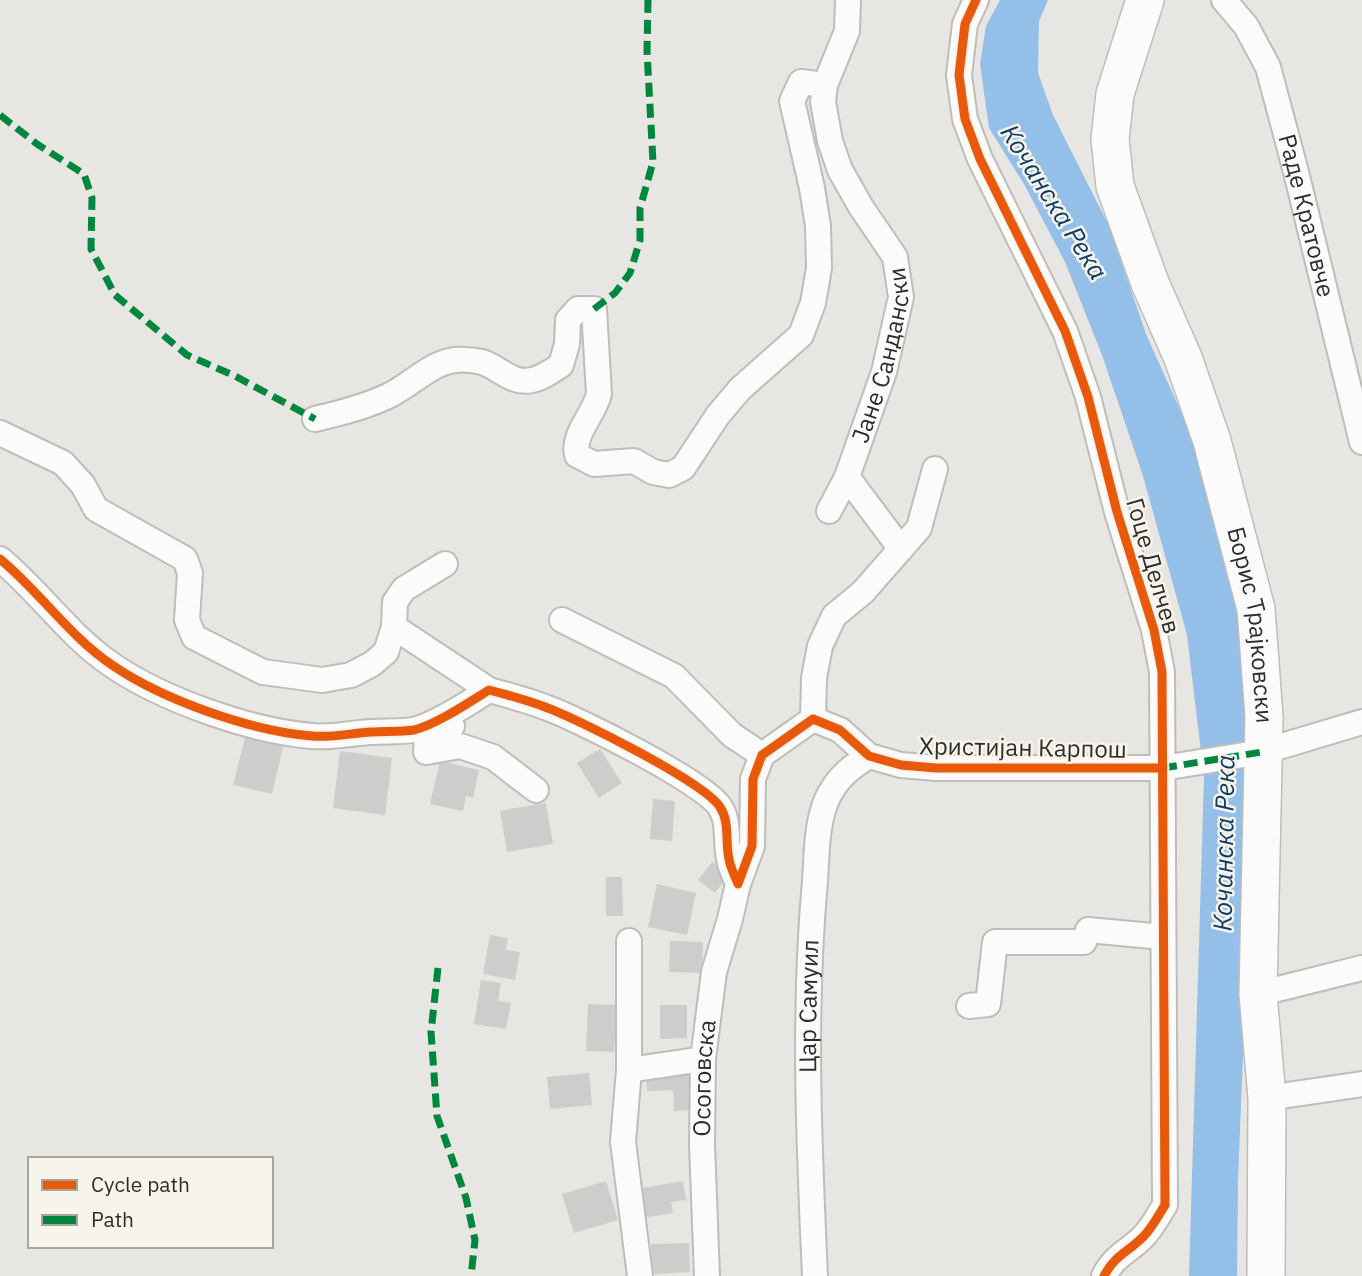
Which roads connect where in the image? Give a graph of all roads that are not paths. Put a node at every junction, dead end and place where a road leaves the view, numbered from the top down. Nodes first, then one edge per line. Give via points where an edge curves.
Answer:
1 (848, 0) edge
2 (976, 0) edge
3 (1144, 0) edge
4 (1224, 0) edge
5 (825, 85) junction
6 (315, 419) dead end
7 (0, 433) edge
8 (1362, 442) edge
9 (935, 469) dead end
10 (847, 477) junction
11 (829, 511) dead end
12 (901, 549) junction
13 (0, 559) edge
14 (445, 564) dead end
15 (562, 620) dead end
16 (394, 627) junction
17 (489, 690) junction
18 (467, 704) junction
19 (813, 719) junction
20 (1362, 722) edge
21 (1262, 752) junction
22 (762, 755) junction
23 (869, 756) junction
24 (1163, 768) junction
25 (536, 790) dead end
26 (737, 884) junction
27 (1163, 937) junction
28 (629, 942) dead end
29 (1362, 968) edge
30 (1258, 994) junction
31 (969, 1006) dead end
32 (703, 1059) junction
33 (629, 1070) junction
34 (1362, 1084) edge
35 (1267, 1098) junction
36 (640, 1276) edge
37 (707, 1276) edge
38 (815, 1276) edge
39 (1104, 1276) edge
40 (1266, 1276) edge

1 - 5 street, Јане Сандански via 846,31
2 - 24 street, Гоце Делчев via 965,24 959,75 965,119 1065,331 1088,397 1163,672
3 - 21 street, Борис Трајковски via 1115,94 1110,138 1115,186 1212,441 1256,608
4 - 8 street, Раде Кратовче via 1246,26 1268,67
5 - 6 street via 801,82 792,101 818,226 819,268 813,303 801,335 740,389 684,468 669,475 634,461 594,464 577,455 576,440 599,394 594,309 578,309 568,320 561,365 542,377 518,380 484,362 449,361 391,394
5 - 10 street, Јане Сандански via 823,102 840,170 895,257 901,297 884,372
7 - 16 street via 63,463 96,509 185,559 190,573 187,620 194,637 263,672 322,680 351,675 386,652
9 - 12 street via 919,528
10 - 11 street, Јане Сандански
10 - 12 street, Јане Сандански
12 - 19 street via 863,592 834,616 820,646
13 - 18 street via 62,623 111,664 194,707 245,724 314,737 414,730
14 - 16 street via 404,589 395,602
15 - 22 street via 674,676 732,735
16 - 17 street
17 - 18 street
17 - 26 street via 585,725 702,790 719,805 726,819 729,859
18 - 25 street via 470,713 462,722 427,738 426,751 460,746 493,757
19 - 22 street
19 - 23 street, Христијан Карпош via 839,730
20 - 21 street, Христијан Карпош
21 - 24 street, Христијан Карпош
21 - 30 street, Борис Трајковски
22 - 26 street via 753,779 752,846
23 - 24 street, Христијан Карпош via 936,768
23 - 38 street, Цар Самуил via 844,772 828,797 820,822 809,1023
24 - 27 street, Гоце Делчев
26 - 32 street, Осоговска via 714,972
27 - 31 street via 1088,930 1084,942 995,942 988,1004
27 - 39 street, Гоце Делчев via 1165,1205 1142,1238 1119,1254
28 - 33 street
29 - 30 street
30 - 35 street, Борис Трајковски
32 - 33 street
32 - 37 street, Осоговска
33 - 36 street via 623,1142
34 - 35 street
35 - 40 street, Борис Трајковски

